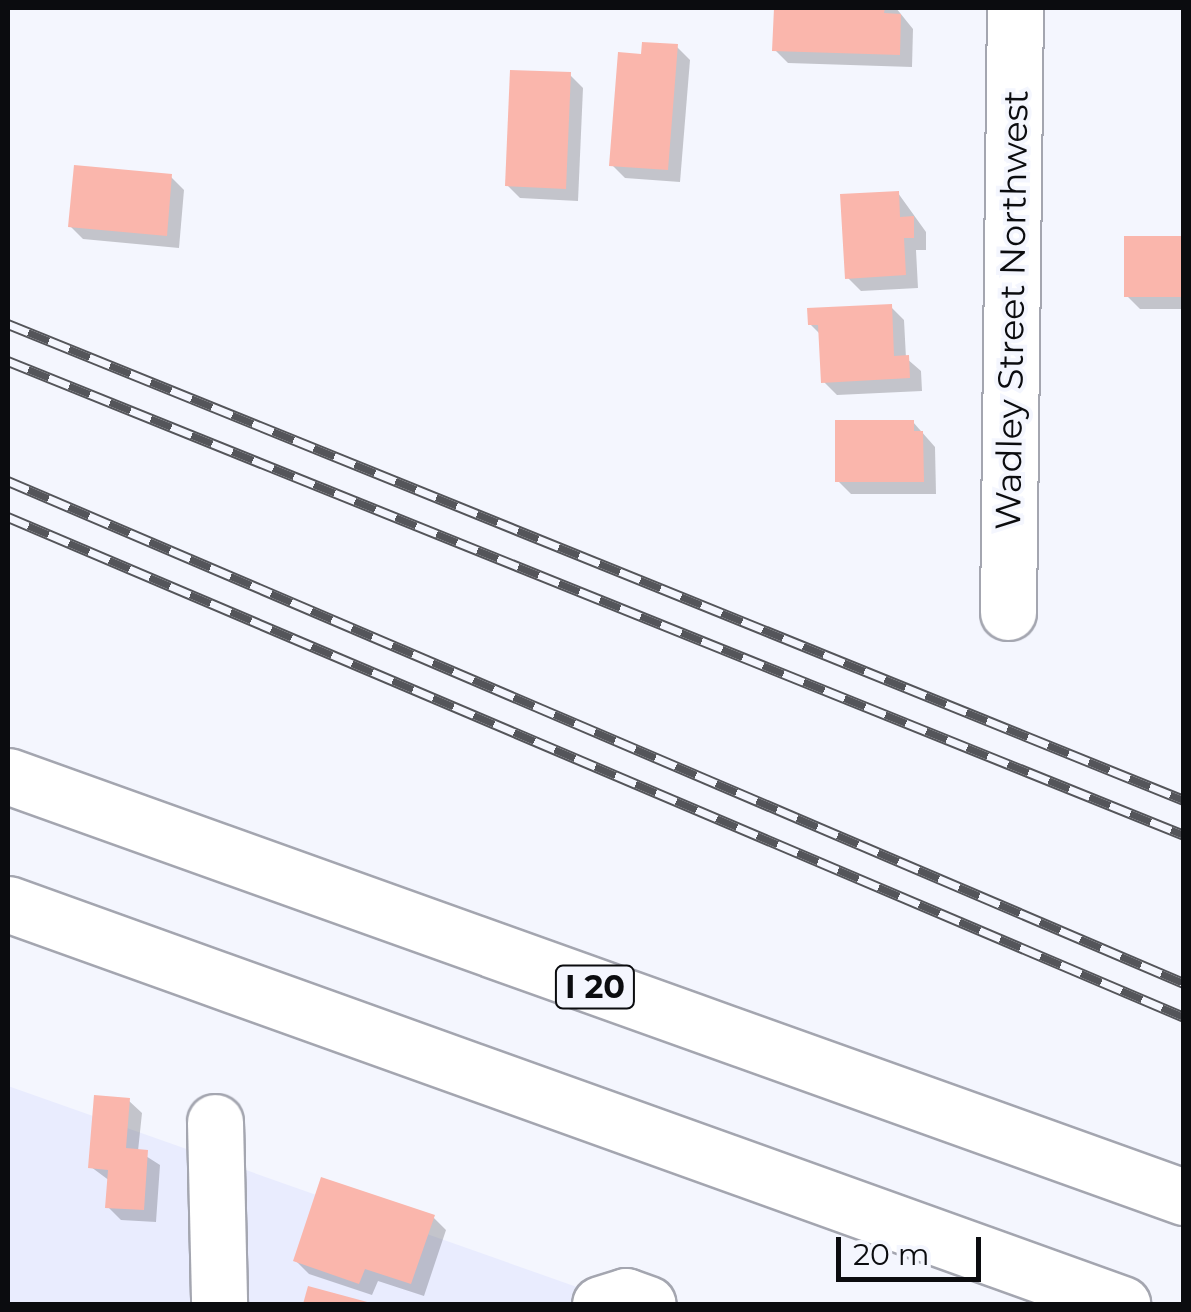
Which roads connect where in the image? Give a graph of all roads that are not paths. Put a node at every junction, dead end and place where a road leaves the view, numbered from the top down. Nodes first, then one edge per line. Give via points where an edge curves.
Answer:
1 (1015, 8) edge
2 (1008, 612) dead end
3 (8, 776) edge
4 (8, 904) edge
5 (215, 1122) dead end
6 (1184, 1197) edge
7 (219, 1304) edge
8 (600, 1304) edge
9 (648, 1304) edge
10 (1122, 1304) edge

1 - 2 main road, Wadley Street Northwest
3 - 6 main road, I 20
4 - 10 main road
5 - 7 main road
8 - 9 main road via 626,1296

